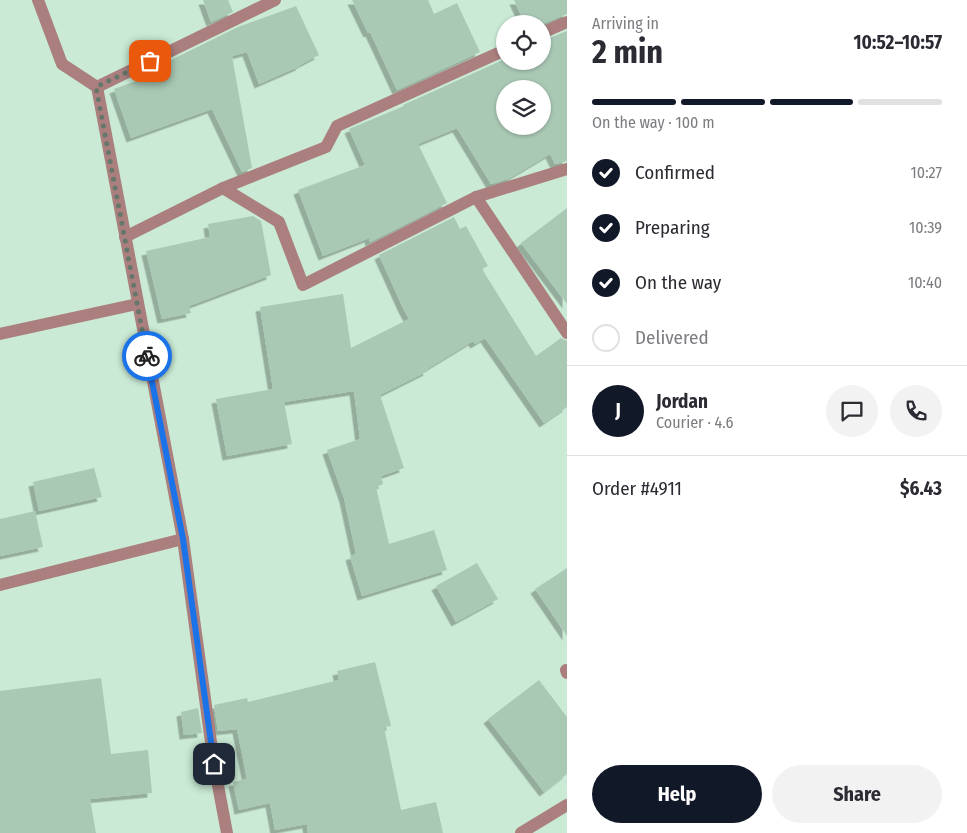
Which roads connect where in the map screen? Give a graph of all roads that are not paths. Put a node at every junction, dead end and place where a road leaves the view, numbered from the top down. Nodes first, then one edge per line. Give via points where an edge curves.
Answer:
1 (38, 0) edge
2 (275, 0) edge
3 (567, 22) edge
4 (551, 29) edge
5 (496, 54) edge
6 (96, 87) junction
7 (567, 168) edge
8 (223, 188) junction
9 (476, 197) junction
10 (125, 237) junction
11 (137, 304) junction
12 (567, 333) edge
13 (0, 334) edge
14 (183, 539) junction
15 (0, 585) edge
16 (567, 805) edge
17 (227, 833) edge
18 (521, 833) edge

1 - 6 street via 62,64
2 - 6 street
3 - 4 street
5 - 8 street via 337,126 326,147
6 - 10 street
7 - 9 street
8 - 9 street via 278,222 303,285
8 - 10 street
9 - 12 street
10 - 11 street
11 - 13 street
11 - 14 street
14 - 15 street
14 - 17 street via 214,764
16 - 18 street

